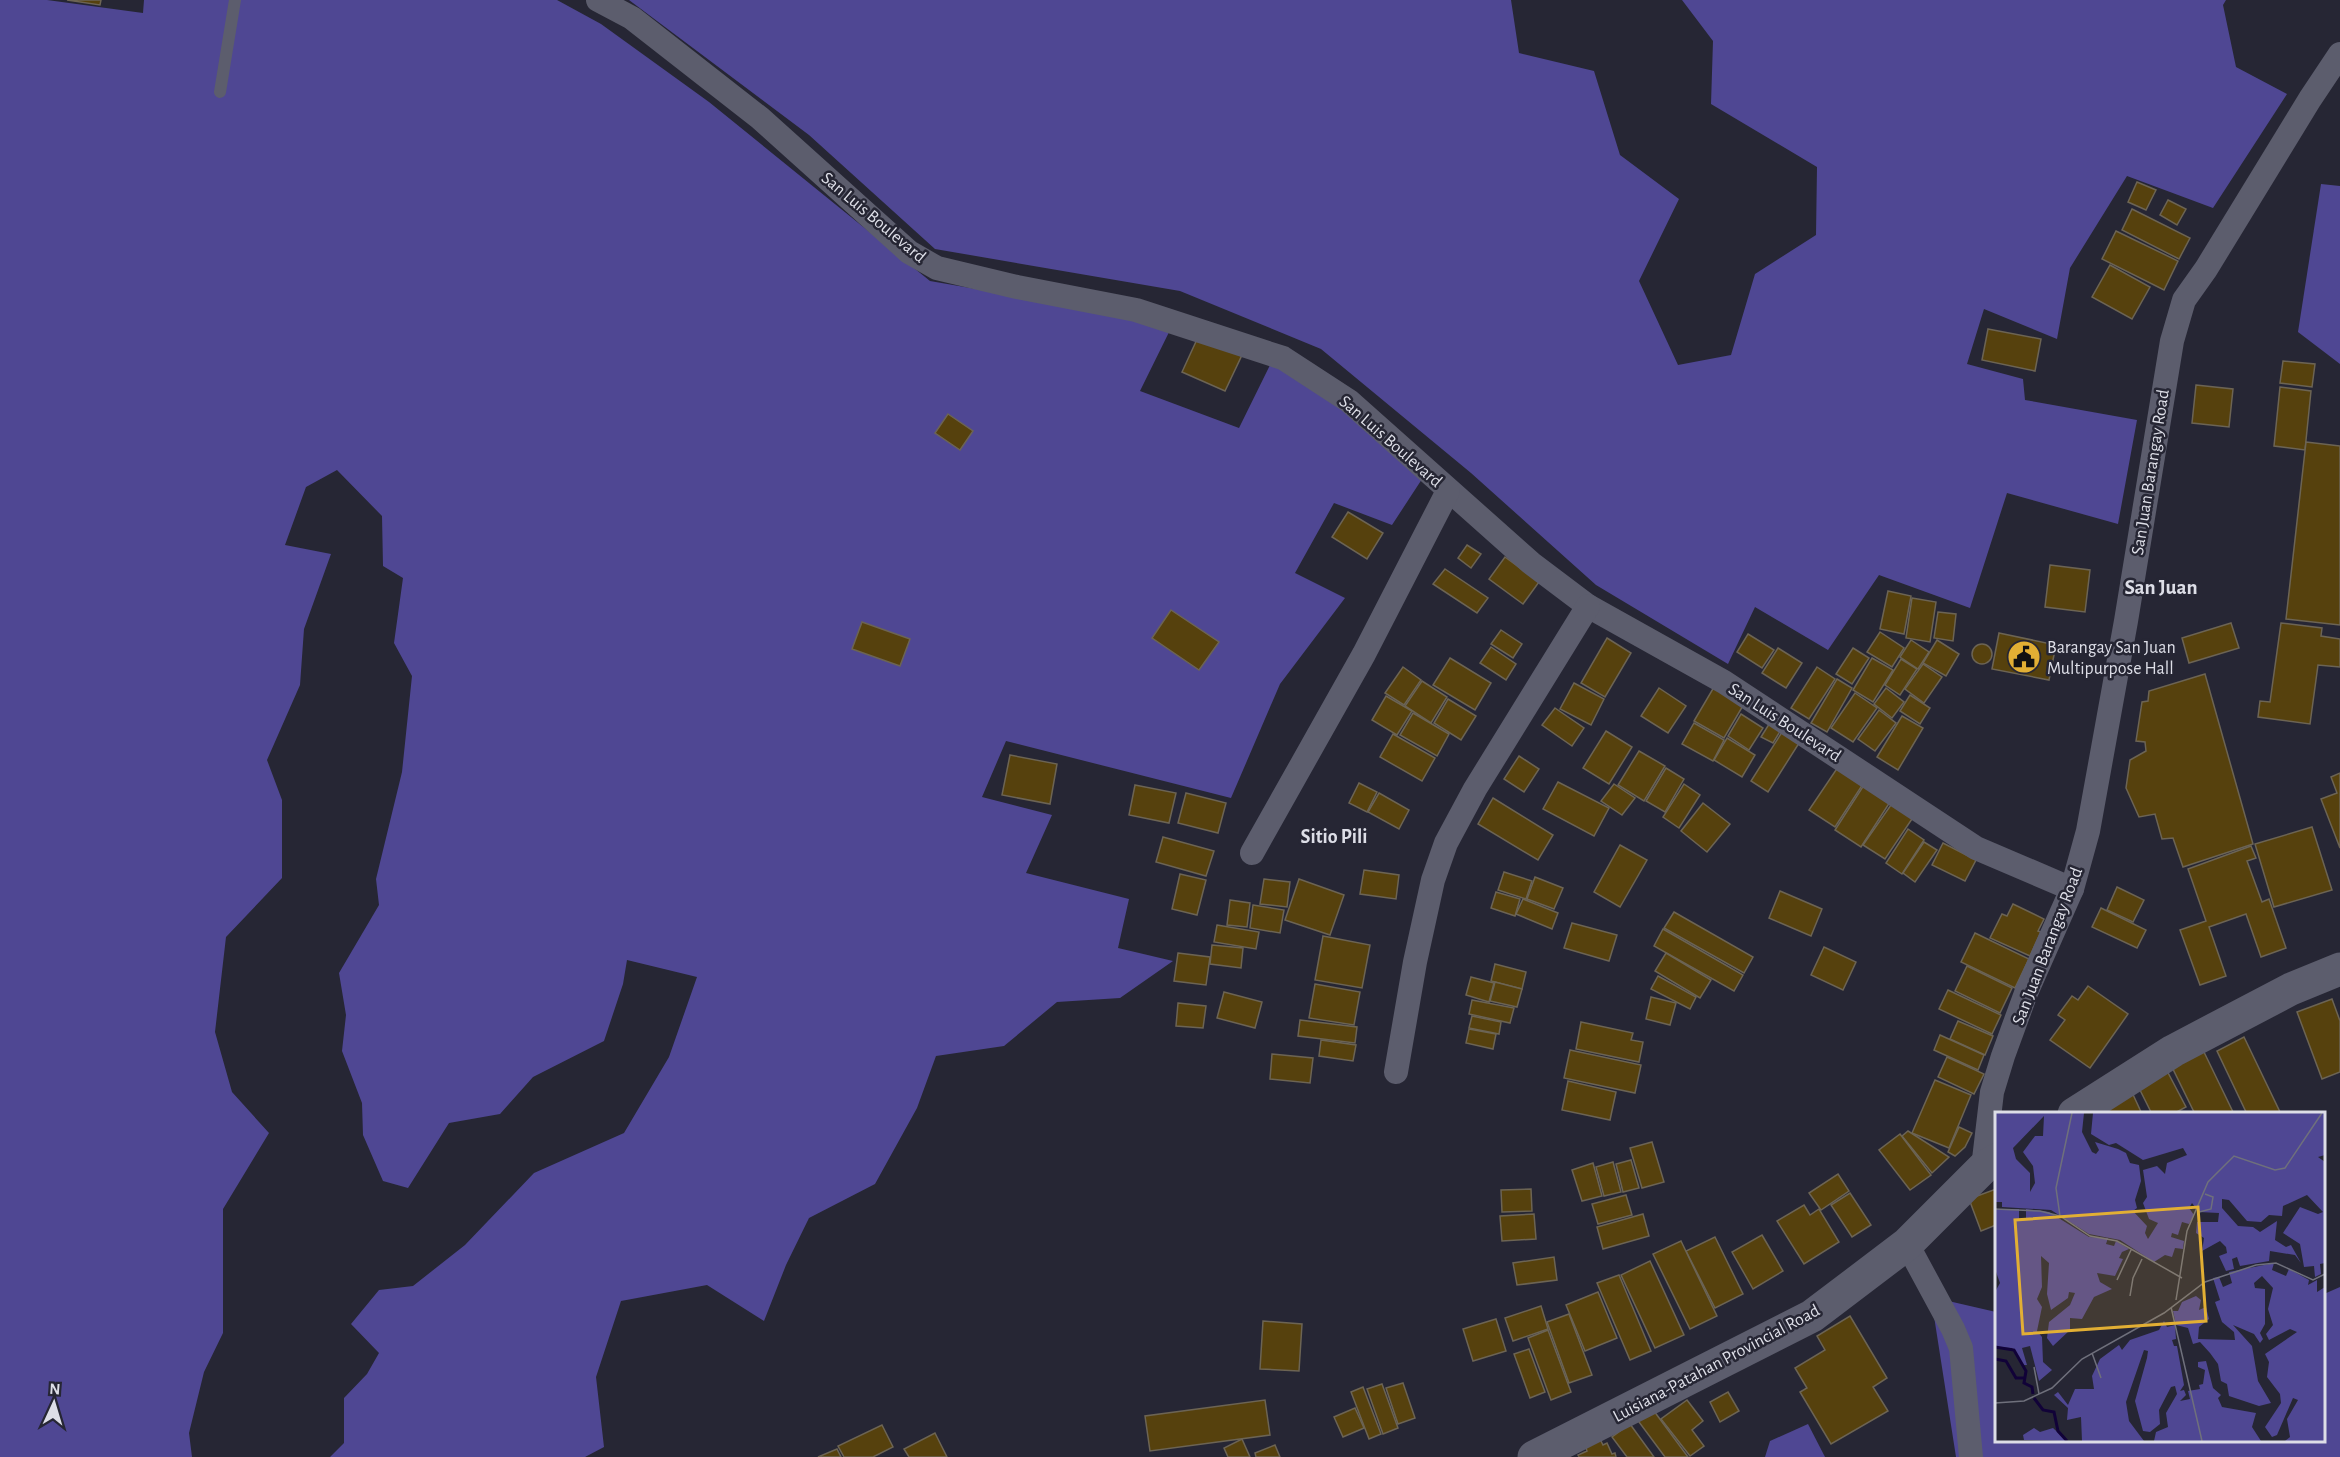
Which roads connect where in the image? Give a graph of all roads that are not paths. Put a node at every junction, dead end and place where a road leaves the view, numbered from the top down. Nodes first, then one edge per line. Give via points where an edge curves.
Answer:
1 (235, 0) edge
2 (598, 0) edge
3 (2339, 57) edge
4 (220, 92) dead end
5 (1448, 491) junction
6 (1588, 606) junction
7 (1252, 854) dead end
8 (2073, 889) junction
9 (2340, 969) edge
10 (1396, 1072) dead end
11 (2076, 1112) edge
12 (1990, 1164) edge
13 (1907, 1244) junction
14 (1534, 1457) edge
15 (1971, 1457) edge

1 - 4 lane
2 - 5 street, San Luis Boulevard via 632,18 760,118 909,252 937,268 1136,310 1282,358 1349,401
3 - 8 street, San Juan Barangay Road via 2184,300 2172,341 2126,621 2088,831
5 - 6 street, San Luis Boulevard
5 - 7 street via 1364,654
6 - 8 street, San Luis Boulevard via 1724,682 1976,848
6 - 10 street via 1446,843 1433,880 1417,952
8 - 12 street, San Juan Barangay Road via 2026,993 1992,1092
9 - 11 street via 2291,989 2173,1051
12 - 13 street, Luisiana-Patahan Provincial Road
13 - 14 street, Luisiana-Patahan Provincial Road via 1812,1316
13 - 15 street via 1961,1348

